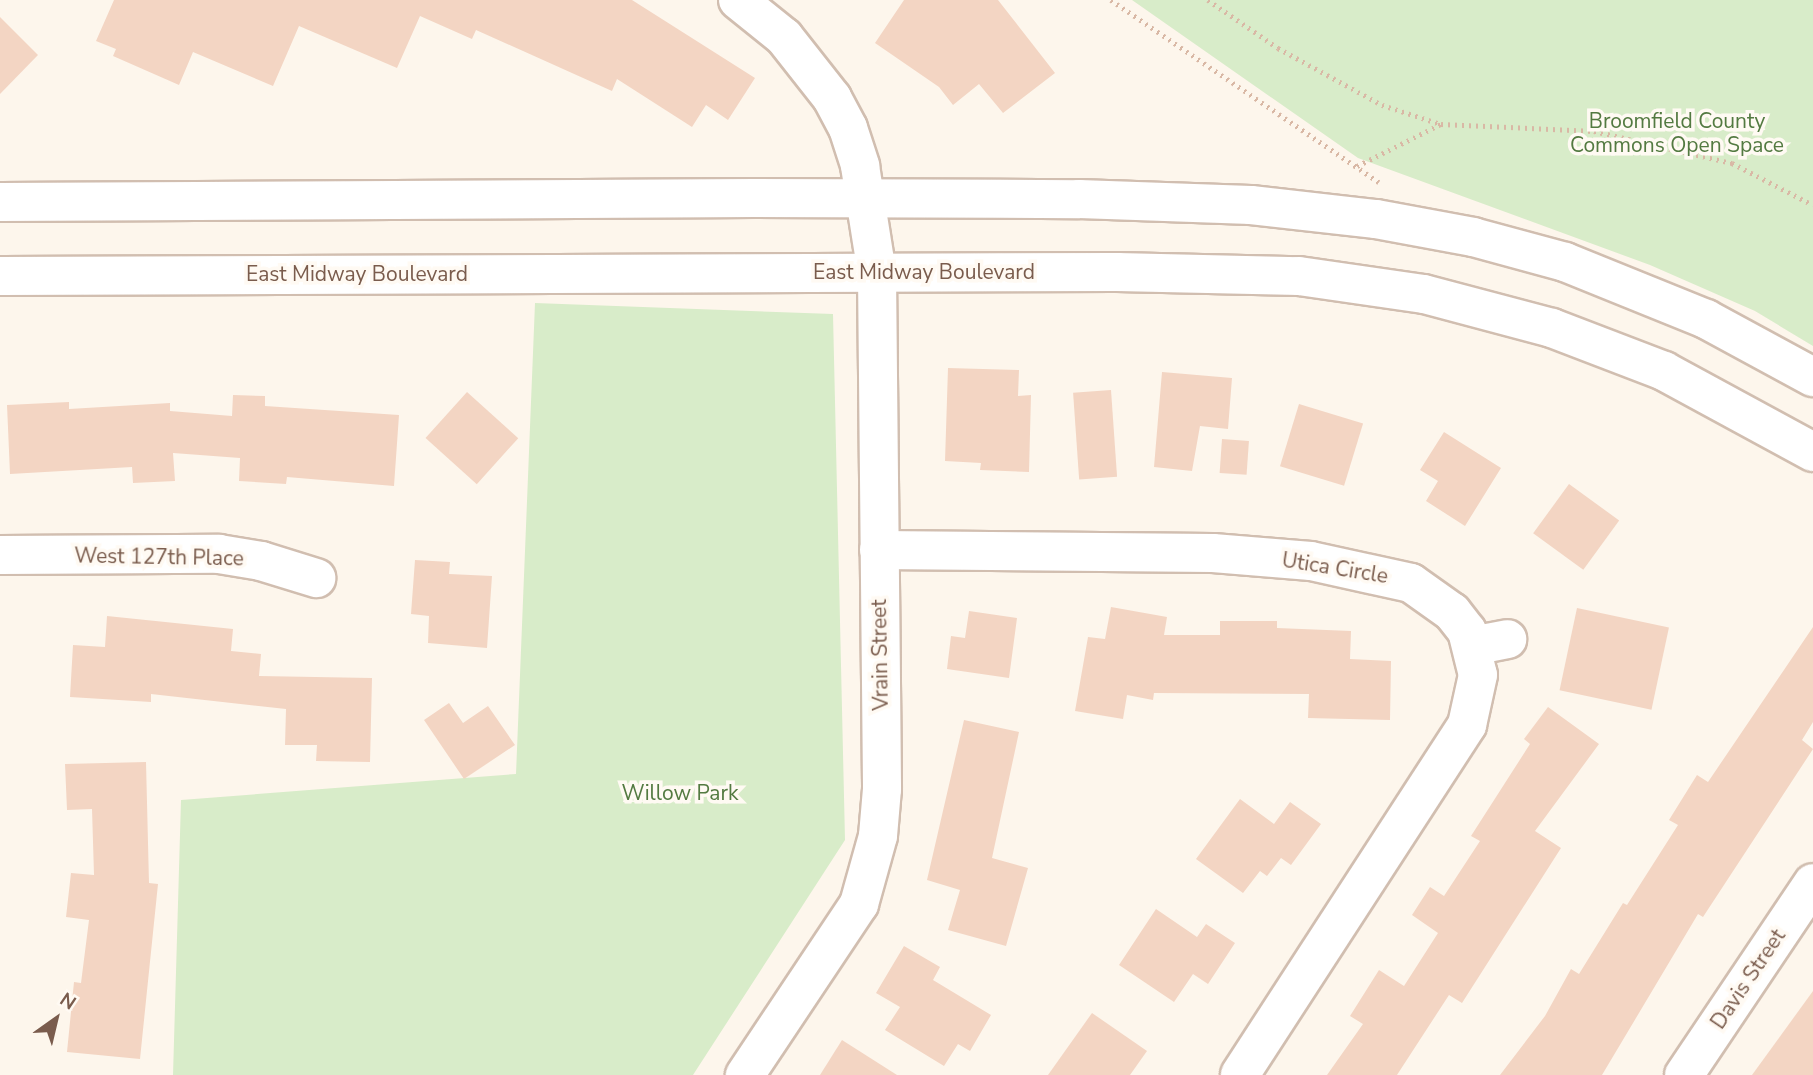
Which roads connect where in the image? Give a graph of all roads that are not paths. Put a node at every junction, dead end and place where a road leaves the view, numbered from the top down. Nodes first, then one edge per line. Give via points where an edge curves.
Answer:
1 (738, 0) edge
2 (866, 199) junction
3 (0, 202) edge
4 (877, 273) junction
5 (0, 276) edge
6 (1813, 377) edge
7 (1813, 452) edge
8 (879, 550) junction
9 (0, 555) edge
10 (316, 578) dead end
11 (1813, 883) edge
12 (745, 1075) edge
13 (1240, 1075) edge
14 (1684, 1075) edge

1 - 2 main road, Vrain Street via 784,37 832,98 848,128
2 - 3 main road
2 - 4 main road, Vrain Street
2 - 6 main road via 1251,205 1376,219 1473,237 1566,262 1669,303
4 - 5 main road, East Midway Boulevard
4 - 7 main road, East Midway Boulevard via 1235,272 1424,294 1528,321 1613,350 1720,397
4 - 8 main road, Vrain Street
8 - 12 main road, Vrain Street via 883,789 868,880 838,939
8 - 13 main road, Utica Circle via 1213,553 1311,561 1411,583 1490,642 1467,725
9 - 10 main road, West 127th Place via 219,554
11 - 14 main road, Davis Street

